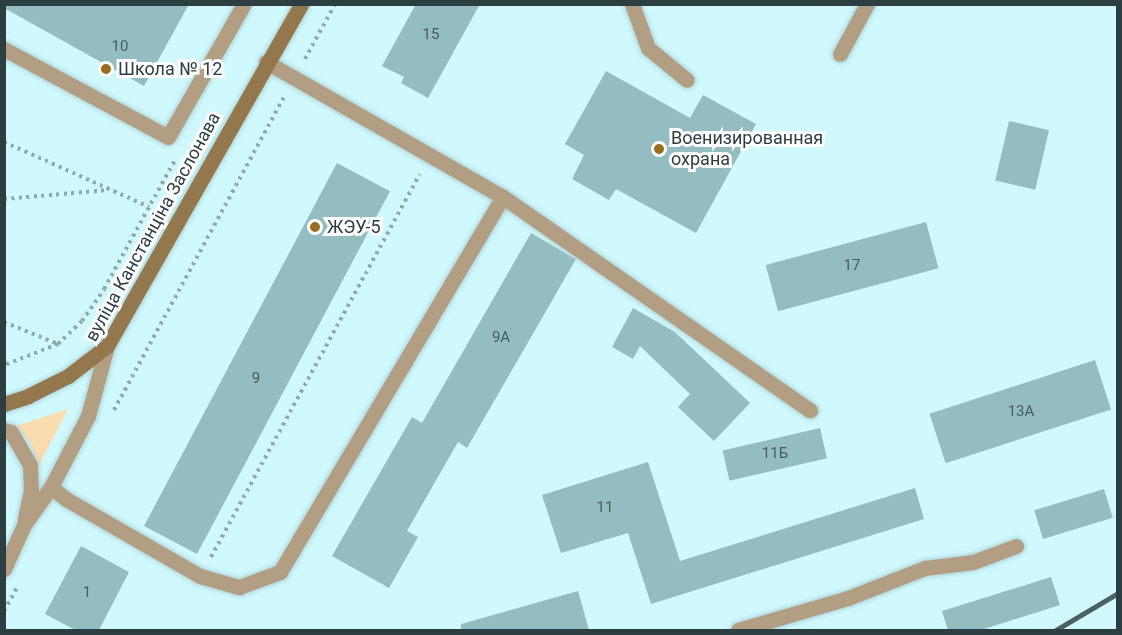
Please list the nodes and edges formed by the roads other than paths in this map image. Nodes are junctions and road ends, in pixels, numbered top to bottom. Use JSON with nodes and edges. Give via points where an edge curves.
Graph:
{"nodes":[{"id":1,"x":244,"y":4,"type":"edge"},
{"id":2,"x":301,"y":4,"type":"edge"},
{"id":3,"x":632,"y":4,"type":"edge"},
{"id":4,"x":867,"y":4,"type":"edge"},
{"id":5,"x":4,"y":48,"type":"edge"},
{"id":6,"x":840,"y":54,"type":"dead end"},
{"id":7,"x":266,"y":62,"type":"junction"},
{"id":8,"x":687,"y":80,"type":"dead end"},
{"id":9,"x":503,"y":197,"type":"junction"},
{"id":10,"x":107,"y":346,"type":"junction"},
{"id":11,"x":4,"y":404,"type":"edge"},
{"id":12,"x":810,"y":410,"type":"dead end"},
{"id":13,"x":4,"y":430,"type":"edge"},
{"id":14,"x":51,"y":486,"type":"junction"},
{"id":15,"x":24,"y":525,"type":"junction"},
{"id":16,"x":1016,"y":546,"type":"dead end"},
{"id":17,"x":4,"y":568,"type":"edge"},
{"id":18,"x":738,"y":630,"type":"edge"}],
"edges":[{"from":1,"to":5,"type":"street","via":[[168,137]]},
{"from":2,"to":7,"type":"street","name":"вуліца Канстанціна Заслонава"},
{"from":3,"to":8,"type":"street","via":[[648,48]]},
{"from":4,"to":6,"type":"street"},
{"from":7,"to":9,"type":"street"},
{"from":7,"to":10,"type":"street","name":"вуліца Канстанціна Заслонава"},
{"from":9,"to":12,"type":"street"},
{"from":9,"to":14,"type":"street","via":[[280,572],[239,587],[200,576],[66,499]]},
{"from":10,"to":11,"type":"street","via":[[68,376]]},
{"from":10,"to":14,"type":"street","name":"вуліца Канстанціна Заслонава","via":[[88,416]]},
{"from":13,"to":15,"type":"street","via":[[10,432],[30,465],[31,490]]},
{"from":14,"to":15,"type":"street","name":"вуліца Канстанціна Заслонава"},
{"from":15,"to":17,"type":"street","name":"вуліца Канстанціна Заслонава"},
{"from":16,"to":18,"type":"street","via":[[973,562],[925,568],[848,598]]}]}
